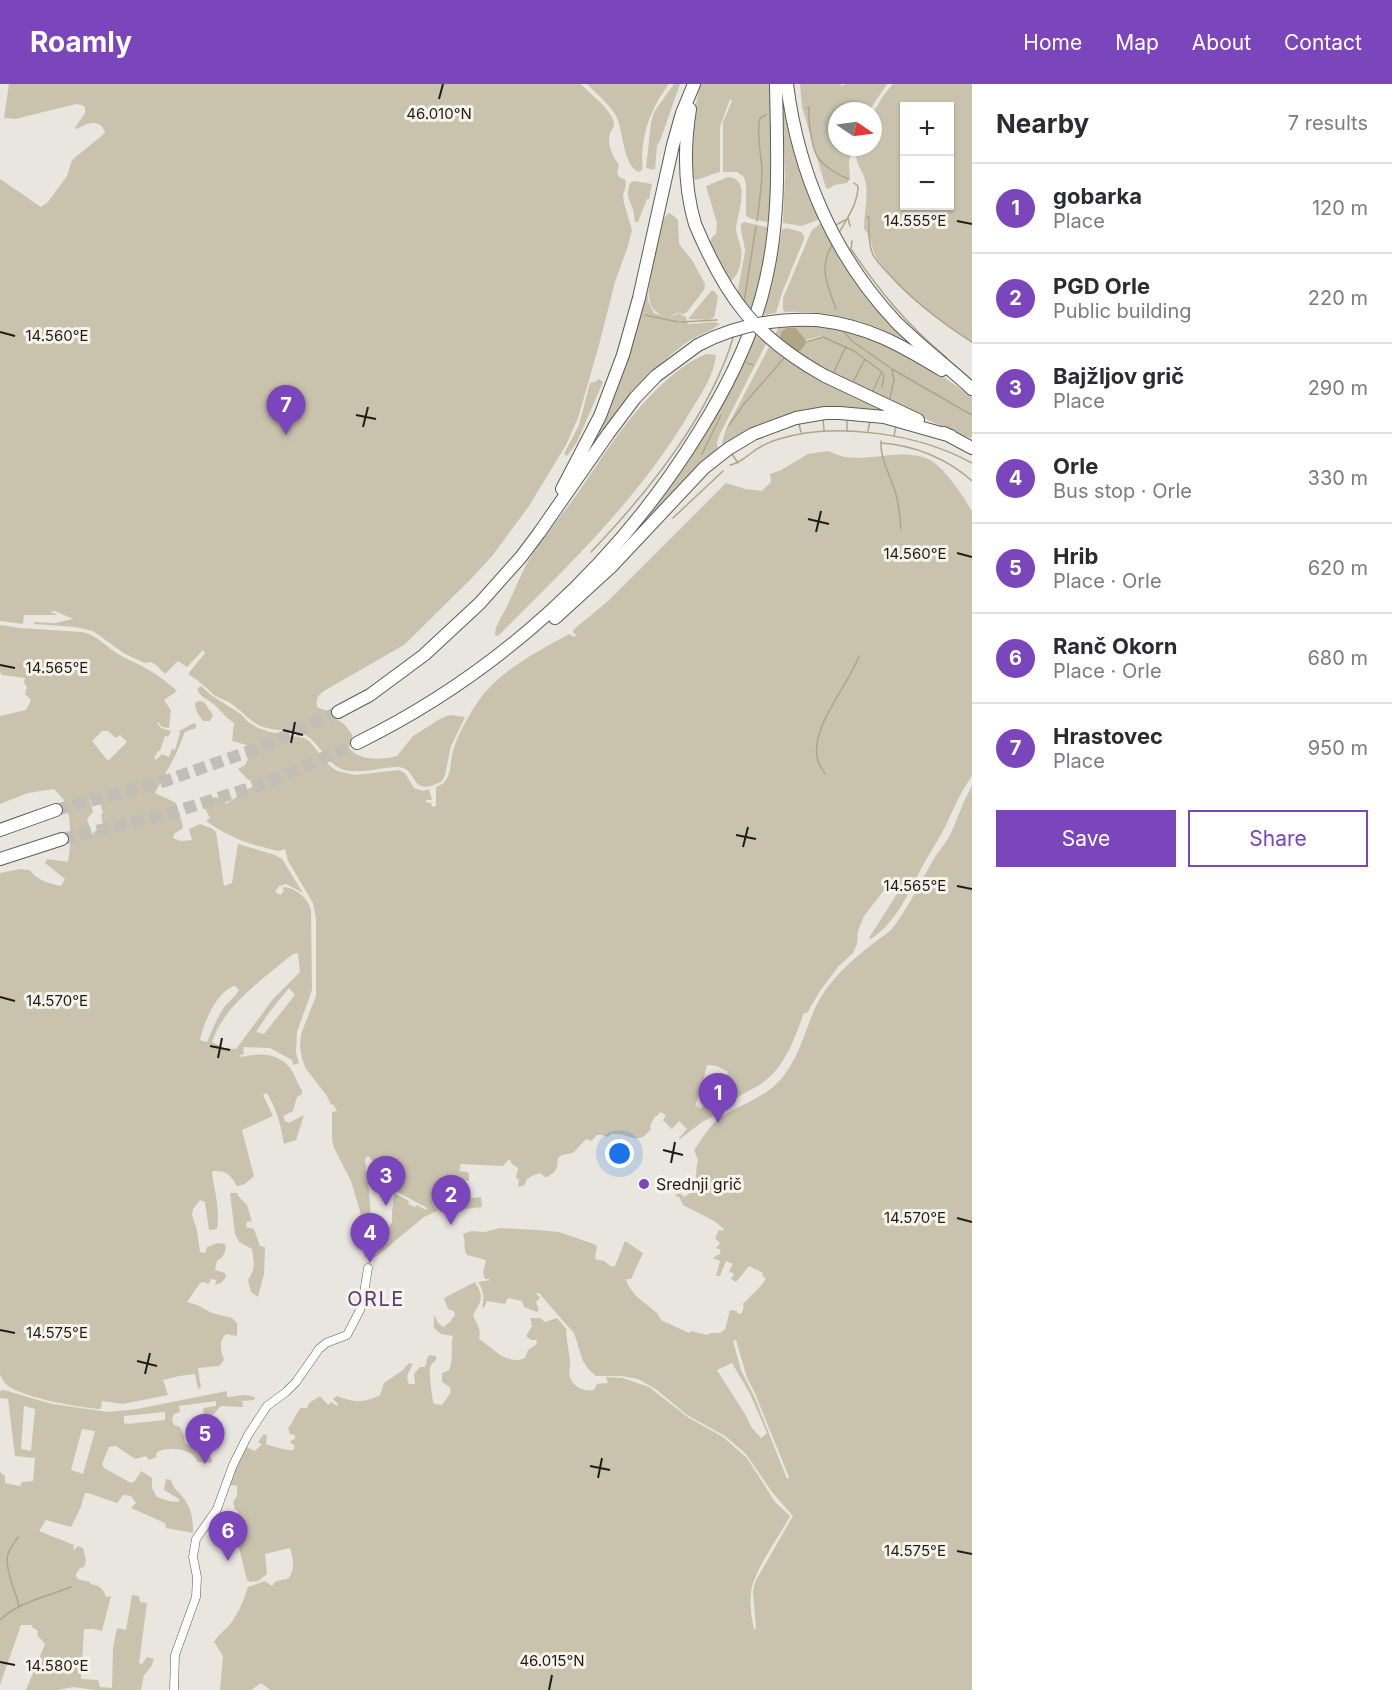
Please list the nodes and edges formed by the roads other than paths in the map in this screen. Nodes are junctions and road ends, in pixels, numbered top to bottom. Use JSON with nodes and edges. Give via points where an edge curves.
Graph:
{"nodes":[{"id":1,"x":694,"y":84,"type":"edge"},
{"id":2,"x":776,"y":84,"type":"edge"},
{"id":3,"x":787,"y":84,"type":"edge"},
{"id":4,"x":972,"y":389,"type":"edge"},
{"id":5,"x":951,"y":436,"type":"junction"},
{"id":6,"x":972,"y":448,"type":"edge"},
{"id":7,"x":521,"y":557,"type":"junction"},
{"id":8,"x":500,"y":655,"type":"junction"},
{"id":9,"x":338,"y":712,"type":"tunnel mouth"},
{"id":10,"x":357,"y":743,"type":"tunnel mouth"},
{"id":11,"x":56,"y":810,"type":"tunnel mouth"},
{"id":12,"x":0,"y":830,"type":"edge"},
{"id":13,"x":62,"y":839,"type":"tunnel mouth"},
{"id":14,"x":0,"y":859,"type":"edge"},
{"id":15,"x":368,"y":1268,"type":"dead end"},
{"id":16,"x":174,"y":1690,"type":"edge"}],
"edges":[{"from":1,"to":5,"type":"highway","bridge":true,"via":[[687,123],[689,196],[696,224],[732,297],[784,350],[825,376]]},
{"from":1,"to":7,"type":"highway","via":[[673,145],[639,298],[616,376],[581,455]]},
{"from":2,"to":8,"type":"highway","via":[[775,225],[769,267],[743,350],[721,395],[656,496],[599,565]]},
{"from":3,"to":4,"type":"highway","via":[[801,156],[825,218],[851,264],[908,333]]},
{"from":4,"to":7,"type":"highway","bridge":true,"via":[[890,340],[848,324],[783,320],[724,333],[698,345],[656,376],[635,398]]},
{"from":5,"to":6,"type":"highway"},
{"from":5,"to":8,"type":"highway","via":[[884,417],[840,413],[796,418],[753,434],[704,468],[576,601],[528,640]]},
{"from":7,"to":9,"type":"highway","via":[[480,603],[424,654],[370,695]]},
{"from":8,"to":10,"type":"highway","via":[[423,708]]},
{"from":11,"to":12,"type":"highway"},
{"from":13,"to":14,"type":"highway"},
{"from":15,"to":16,"type":"street","via":[[360,1310],[347,1335],[319,1348],[296,1382],[267,1406],[240,1449],[218,1509],[196,1539],[196,1597],[175,1655]]}]}
